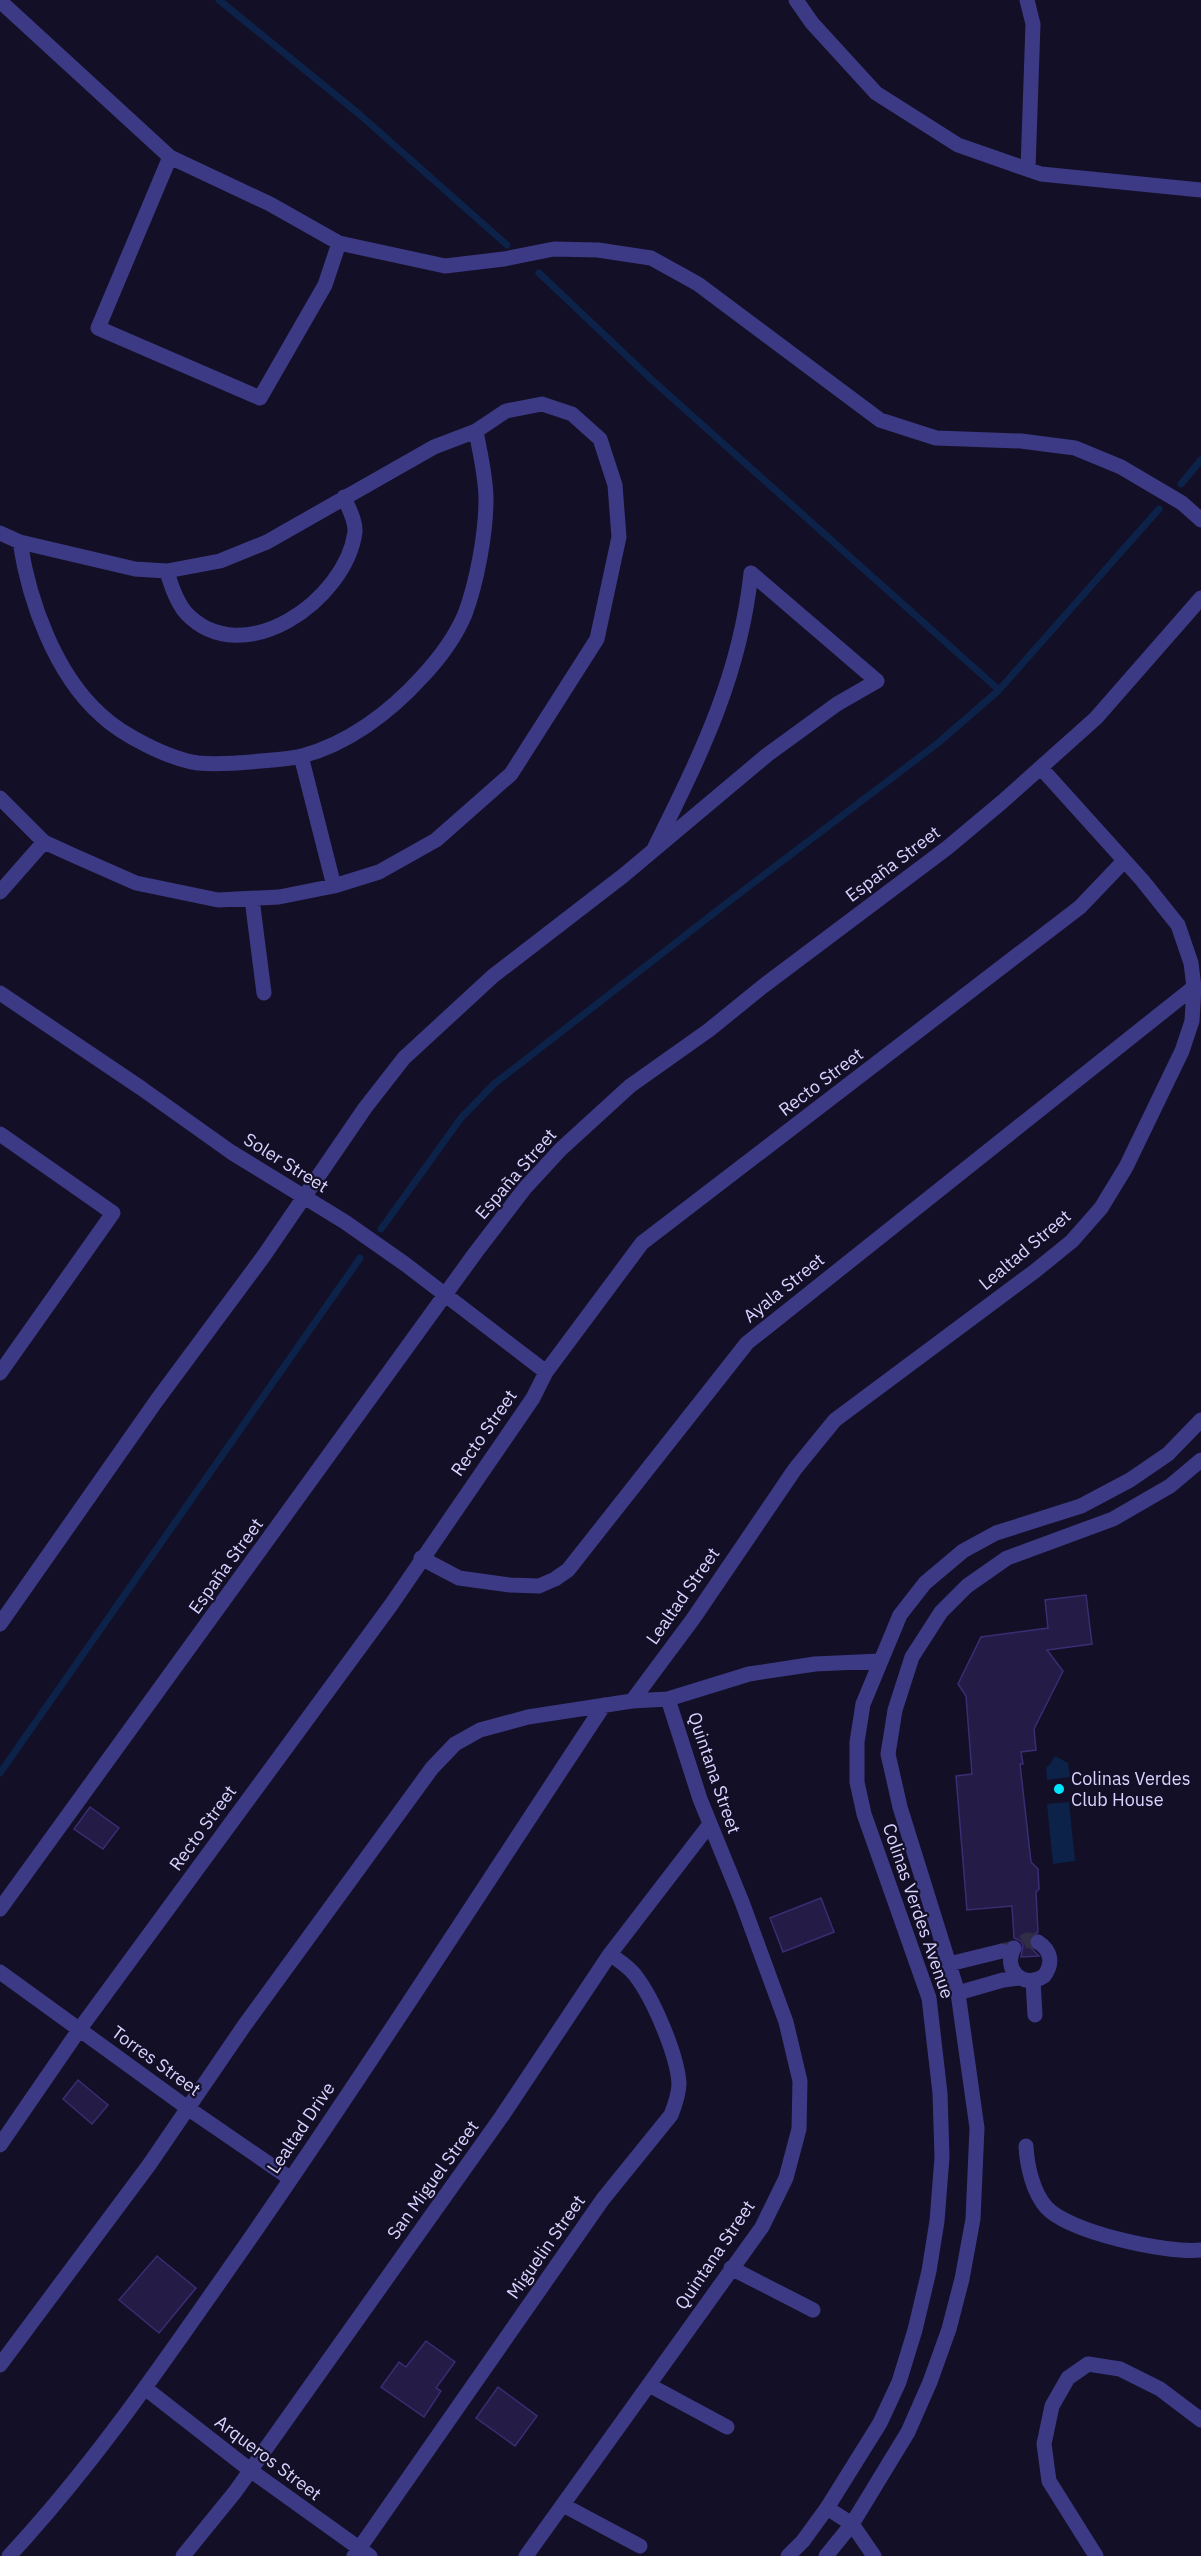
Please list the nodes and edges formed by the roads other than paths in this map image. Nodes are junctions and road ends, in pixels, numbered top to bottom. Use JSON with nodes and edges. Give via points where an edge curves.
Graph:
{"nodes":[{"id":1,"x":796,"y":0,"type":"edge"},
{"id":2,"x":1027,"y":0,"type":"edge"},
{"id":3,"x":0,"y":1,"type":"edge"},
{"id":4,"x":170,"y":157,"type":"junction"},
{"id":5,"x":1028,"y":169,"type":"junction"},
{"id":6,"x":1201,"y":190,"type":"edge"},
{"id":7,"x":339,"y":243,"type":"junction"},
{"id":8,"x":476,"y":431,"type":"junction"},
{"id":9,"x":344,"y":497,"type":"junction"},
{"id":10,"x":1201,"y":520,"type":"edge"},
{"id":11,"x":0,"y":533,"type":"edge"},
{"id":12,"x":20,"y":542,"type":"junction"},
{"id":13,"x":167,"y":571,"type":"junction"},
{"id":14,"x":1201,"y":598,"type":"edge"},
{"id":15,"x":301,"y":756,"type":"junction"},
{"id":16,"x":1041,"y":768,"type":"junction"},
{"id":17,"x":0,"y":798,"type":"edge"},
{"id":18,"x":44,"y":842,"type":"junction"},
{"id":19,"x":654,"y":849,"type":"junction"},
{"id":20,"x":1124,"y":861,"type":"junction"},
{"id":21,"x":334,"y":886,"type":"junction"},
{"id":22,"x":0,"y":892,"type":"edge"},
{"id":23,"x":252,"y":899,"type":"junction"},
{"id":24,"x":1194,"y":987,"type":"junction"},
{"id":25,"x":0,"y":993,"type":"edge"},
{"id":26,"x":264,"y":993,"type":"dead end"},
{"id":27,"x":0,"y":1134,"type":"edge"},
{"id":28,"x":303,"y":1197,"type":"junction"},
{"id":29,"x":446,"y":1297,"type":"junction"},
{"id":30,"x":546,"y":1372,"type":"junction"},
{"id":31,"x":0,"y":1373,"type":"edge"},
{"id":32,"x":1201,"y":1420,"type":"edge"},
{"id":33,"x":1201,"y":1460,"type":"edge"},
{"id":34,"x":421,"y":1558,"type":"junction"},
{"id":35,"x":0,"y":1624,"type":"edge"},
{"id":36,"x":880,"y":1661,"type":"junction"},
{"id":37,"x":668,"y":1699,"type":"junction"},
{"id":38,"x":632,"y":1701,"type":"junction"},
{"id":39,"x":604,"y":1706,"type":"junction"},
{"id":40,"x":710,"y":1824,"type":"junction"},
{"id":41,"x":0,"y":1909,"type":"edge"},
{"id":42,"x":1038,"y":1942,"type":"dead end"},
{"id":43,"x":610,"y":1954,"type":"junction"},
{"id":44,"x":949,"y":1964,"type":"junction"},
{"id":45,"x":0,"y":1972,"type":"edge"},
{"id":46,"x":1026,"y":1980,"type":"junction"},
{"id":47,"x":958,"y":1993,"type":"junction"},
{"id":48,"x":1035,"y":2015,"type":"dead end"},
{"id":49,"x":79,"y":2030,"type":"junction"},
{"id":50,"x":189,"y":2109,"type":"junction"},
{"id":51,"x":0,"y":2145,"type":"edge"},
{"id":52,"x":1026,"y":2146,"type":"dead end"},
{"id":53,"x":291,"y":2179,"type":"junction"},
{"id":54,"x":1201,"y":2250,"type":"edge"},
{"id":55,"x":731,"y":2268,"type":"junction"},
{"id":56,"x":813,"y":2310,"type":"dead end"},
{"id":57,"x":0,"y":2365,"type":"edge"},
{"id":58,"x":649,"y":2385,"type":"junction"},
{"id":59,"x":145,"y":2388,"type":"junction"},
{"id":60,"x":1201,"y":2420,"type":"edge"},
{"id":61,"x":727,"y":2427,"type":"dead end"},
{"id":62,"x":250,"y":2470,"type":"junction"},
{"id":63,"x":563,"y":2505,"type":"junction"},
{"id":64,"x":827,"y":2508,"type":"junction"},
{"id":65,"x":852,"y":2524,"type":"junction"},
{"id":66,"x":640,"y":2546,"type":"dead end"},
{"id":67,"x":361,"y":2554,"type":"edge"},
{"id":68,"x":9,"y":2556,"type":"edge"},
{"id":69,"x":183,"y":2556,"type":"edge"},
{"id":70,"x":526,"y":2556,"type":"edge"},
{"id":71,"x":788,"y":2556,"type":"edge"},
{"id":72,"x":826,"y":2556,"type":"edge"},
{"id":73,"x":874,"y":2556,"type":"edge"},
{"id":74,"x":1096,"y":2556,"type":"edge"}],
"edges":[{"from":1,"to":5,"type":"street","via":[[876,93],[958,145]]},
{"from":2,"to":5,"type":"street","via":[[1034,24]]},
{"from":3,"to":4,"type":"street"},
{"from":4,"to":7,"type":"street","via":[[270,204]]},
{"from":4,"to":7,"type":"street","via":[[98,328],[260,398],[325,285]]},
{"from":5,"to":6,"type":"street","via":[[1041,174]]},
{"from":7,"to":10,"type":"street","via":[[445,266],[554,249],[598,250],[651,258],[698,284],[880,420],[936,438],[1075,447],[1121,467],[1182,503]]},
{"from":8,"to":9,"type":"street","via":[[434,447]]},
{"from":8,"to":15,"type":"street","via":[[486,498],[477,568],[465,614],[448,645],[402,699],[338,742]]},
{"from":8,"to":21,"type":"street","via":[[506,411],[542,404],[572,414],[600,439],[615,486],[619,537],[597,639],[511,774],[436,840],[379,872]]},
{"from":9,"to":13,"type":"street","via":[[267,542],[220,561]]},
{"from":9,"to":13,"type":"street","via":[[355,530],[337,578],[302,614],[273,627],[231,635],[213,632],[185,611]]},
{"from":11,"to":12,"type":"street"},
{"from":12,"to":13,"type":"street","via":[[135,569]]},
{"from":12,"to":15,"type":"street","via":[[25,576],[39,618],[75,688],[101,716],[162,752],[196,763],[232,764]]},
{"from":14,"to":16,"type":"street","name":"España Street","via":[[1096,718]]},
{"from":15,"to":21,"type":"street"},
{"from":16,"to":20,"type":"street","name":"Lealtad Street"},
{"from":16,"to":29,"type":"street","name":"España Street","via":[[947,848],[710,1030],[630,1086],[525,1188]]},
{"from":17,"to":18,"type":"street"},
{"from":18,"to":22,"type":"street"},
{"from":18,"to":23,"type":"street","via":[[136,883],[218,900]]},
{"from":19,"to":19,"type":"street","via":[[705,745],[720,705],[744,621],[751,573],[878,681],[837,704],[767,755]]},
{"from":19,"to":28,"type":"street","via":[[493,975],[404,1058]]},
{"from":20,"to":24,"type":"street","name":"Lealtad Street","via":[[1178,925],[1191,963]]},
{"from":20,"to":30,"type":"street","name":"Recto Street","via":[[1080,907],[642,1243]]},
{"from":21,"to":23,"type":"street"},
{"from":23,"to":26,"type":"street"},
{"from":24,"to":34,"type":"street","name":"Ayala Street","via":[[747,1343],[562,1574],[539,1586],[510,1586],[459,1578]]},
{"from":24,"to":38,"type":"street","name":"Lealtad Street","via":[[1192,1021],[1182,1051],[1126,1167],[1101,1208],[1072,1241],[1035,1271],[836,1420],[795,1469]]},
{"from":25,"to":28,"type":"street","name":"Soler Street"},
{"from":27,"to":31,"type":"street","via":[[113,1213]]},
{"from":28,"to":29,"type":"street","name":"Soler Street","via":[[405,1264]]},
{"from":28,"to":35,"type":"street"},
{"from":29,"to":30,"type":"street","name":"Soler Street"},
{"from":29,"to":41,"type":"street","name":"España Street"},
{"from":30,"to":34,"type":"street","name":"Recto Street","via":[[533,1398]]},
{"from":32,"to":36,"type":"street","name":"Colinas Verdes Avenue","via":[[1168,1454],[1130,1480],[1082,1506],[996,1533],[963,1551],[925,1583],[900,1615]]},
{"from":33,"to":44,"type":"street","name":"Colinas Verdes Avenue","via":[[1170,1486],[1113,1519],[1007,1558],[975,1580],[941,1612],[912,1656],[895,1710],[888,1754],[900,1807]]},
{"from":34,"to":49,"type":"street","name":"Recto Street","via":[[391,1605]]},
{"from":36,"to":37,"type":"street","via":[[815,1664],[749,1674]]},
{"from":36,"to":64,"type":"street","name":"Colinas Verdes Avenue","via":[[863,1704],[856,1782],[929,1998],[940,2093],[942,2157],[929,2271],[899,2382],[880,2423]]},
{"from":37,"to":38,"type":"street"},
{"from":37,"to":40,"type":"street","name":"Quintana Street"},
{"from":38,"to":39,"type":"street"},
{"from":39,"to":50,"type":"street","via":[[528,1717],[480,1730],[455,1744],[432,1768],[244,2026]]},
{"from":39,"to":53,"type":"street","name":"Lealtad Drive"},
{"from":40,"to":43,"type":"street","name":"San Miguel Street"},
{"from":40,"to":55,"type":"street","name":"Quintana Street","via":[[786,2022],[800,2081],[799,2129],[786,2178],[762,2228]]},
{"from":42,"to":46,"type":"street","via":[[1050,1955],[1050,1966],[1044,1976]]},
{"from":43,"to":62,"type":"street","name":"San Miguel Street","via":[[502,2116]]},
{"from":43,"to":67,"type":"street","name":"Miguelin Street","via":[[634,1973],[653,2003],[679,2083],[671,2115],[603,2199]]},
{"from":44,"to":46,"type":"street","via":[[1008,1950],[1010,1964]]},
{"from":44,"to":47,"type":"street","name":"Colinas Verdes Avenue"},
{"from":45,"to":49,"type":"street","name":"Torres Street"},
{"from":46,"to":47,"type":"street","via":[[1004,1980]]},
{"from":46,"to":48,"type":"street"},
{"from":47,"to":65,"type":"street","name":"Colinas Verdes Avenue","via":[[977,2128],[972,2219],[962,2279],[945,2339],[917,2412]]},
{"from":49,"to":50,"type":"street","name":"Torres Street"},
{"from":49,"to":51,"type":"street","name":"Recto Street"},
{"from":50,"to":53,"type":"street","name":"Torres Street"},
{"from":50,"to":57,"type":"street"},
{"from":52,"to":54,"type":"street","via":[[1030,2173],[1039,2195],[1045,2206],[1062,2220],[1135,2243]]},
{"from":53,"to":59,"type":"street","name":"Lealtad Drive"},
{"from":55,"to":56,"type":"street"},
{"from":55,"to":58,"type":"street","name":"Quintana Street"},
{"from":58,"to":61,"type":"street"},
{"from":58,"to":63,"type":"street","name":"Quintana Street"},
{"from":59,"to":62,"type":"street","name":"Arqueros Street"},
{"from":59,"to":68,"type":"street","name":"Lealtad Drive","via":[[45,2518]]},
{"from":60,"to":74,"type":"street","via":[[1160,2389],[1119,2369],[1088,2364],[1068,2379],[1052,2406],[1044,2444],[1049,2481]]},
{"from":62,"to":67,"type":"street","name":"Arqueros Street"},
{"from":62,"to":69,"type":"street","name":"San Miguel Street"},
{"from":63,"to":66,"type":"street"},
{"from":63,"to":70,"type":"street","name":"Quintana Street"},
{"from":64,"to":65,"type":"street"},
{"from":64,"to":71,"type":"street","name":"Colinas Verdes Avenue"},
{"from":65,"to":72,"type":"street","name":"Colinas Verdes Avenue"},
{"from":65,"to":73,"type":"street"}]}
